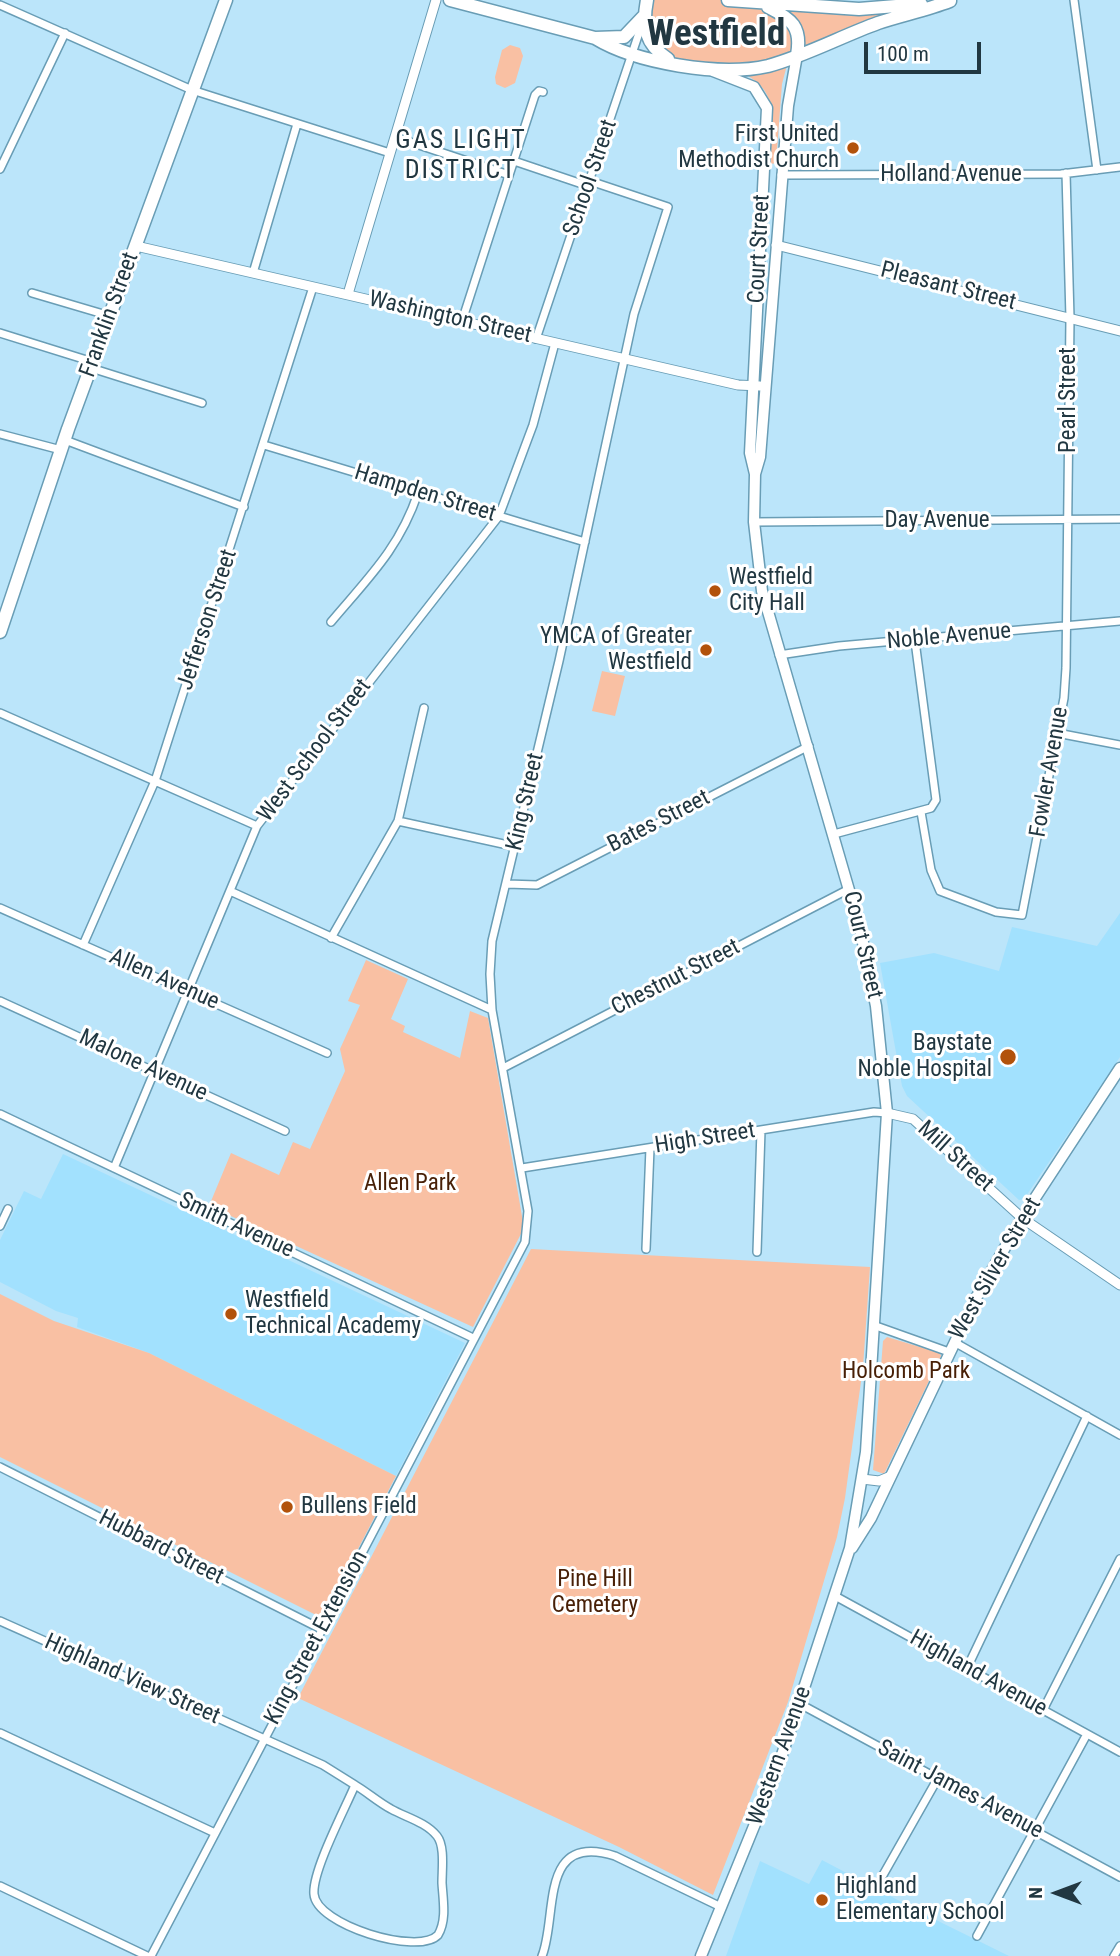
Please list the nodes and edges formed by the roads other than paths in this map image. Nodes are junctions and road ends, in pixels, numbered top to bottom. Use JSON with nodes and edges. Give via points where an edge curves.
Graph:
{"nodes":[{"id":1,"x":226,"y":0,"type":"edge"},
{"id":2,"x":436,"y":0,"type":"edge"},
{"id":3,"x":647,"y":0,"type":"edge"},
{"id":4,"x":727,"y":0,"type":"edge"},
{"id":5,"x":1074,"y":0,"type":"edge"},
{"id":6,"x":459,"y":1,"type":"edge"},
{"id":7,"x":953,"y":1,"type":"edge"},
{"id":8,"x":762,"y":4,"type":"junction"},
{"id":9,"x":0,"y":5,"type":"edge"},
{"id":10,"x":644,"y":16,"type":"junction"},
{"id":11,"x":65,"y":33,"type":"junction"},
{"id":12,"x":595,"y":38,"type":"junction"},
{"id":13,"x":634,"y":54,"type":"junction"},
{"id":14,"x":797,"y":55,"type":"junction"},
{"id":15,"x":674,"y":63,"type":"junction"},
{"id":16,"x":698,"y":67,"type":"junction"},
{"id":17,"x":192,"y":90,"type":"junction"},
{"id":18,"x":543,"y":92,"type":"dead end"},
{"id":19,"x":297,"y":124,"type":"junction"},
{"id":20,"x":395,"y":137,"type":"junction"},
{"id":21,"x":390,"y":153,"type":"junction"},
{"id":22,"x":514,"y":161,"type":"junction"},
{"id":23,"x":1120,"y":166,"type":"edge"},
{"id":24,"x":0,"y":169,"type":"edge"},
{"id":25,"x":1097,"y":170,"type":"junction"},
{"id":26,"x":765,"y":173,"type":"junction"},
{"id":27,"x":1066,"y":173,"type":"junction"},
{"id":28,"x":509,"y":175,"type":"junction"},
{"id":29,"x":781,"y":175,"type":"junction"},
{"id":30,"x":589,"y":183,"type":"junction"},
{"id":31,"x":761,"y":243,"type":"junction"},
{"id":32,"x":776,"y":245,"type":"junction"},
{"id":33,"x":136,"y":246,"type":"junction"},
{"id":34,"x":253,"y":273,"type":"junction"},
{"id":35,"x":313,"y":287,"type":"junction"},
{"id":36,"x":32,"y":293,"type":"dead end"},
{"id":37,"x":348,"y":294,"type":"junction"},
{"id":38,"x":756,"y":314,"type":"junction"},
{"id":39,"x":771,"y":314,"type":"junction"},
{"id":40,"x":110,"y":316,"type":"junction"},
{"id":41,"x":1070,"y":318,"type":"junction"},
{"id":42,"x":462,"y":321,"type":"junction"},
{"id":43,"x":1120,"y":331,"type":"edge"},
{"id":44,"x":0,"y":333,"type":"edge"},
{"id":45,"x":536,"y":339,"type":"junction"},
{"id":46,"x":555,"y":343,"type":"junction"},
{"id":47,"x":625,"y":359,"type":"junction"},
{"id":48,"x":92,"y":365,"type":"junction"},
{"id":49,"x":765,"y":385,"type":"junction"},
{"id":50,"x":752,"y":387,"type":"junction"},
{"id":51,"x":202,"y":403,"type":"dead end"},
{"id":52,"x":0,"y":434,"type":"edge"},
{"id":53,"x":63,"y":445,"type":"junction"},
{"id":54,"x":264,"y":445,"type":"junction"},
{"id":55,"x":755,"y":474,"type":"junction"},
{"id":56,"x":418,"y":493,"type":"junction"},
{"id":57,"x":244,"y":507,"type":"junction"},
{"id":58,"x":499,"y":516,"type":"junction"},
{"id":59,"x":1120,"y":519,"type":"edge"},
{"id":60,"x":1068,"y":520,"type":"junction"},
{"id":61,"x":754,"y":522,"type":"junction"},
{"id":62,"x":586,"y":542,"type":"junction"},
{"id":63,"x":1120,"y":621,"type":"edge"},
{"id":64,"x":331,"y":622,"type":"dead end"},
{"id":65,"x":1066,"y":626,"type":"junction"},
{"id":66,"x":0,"y":632,"type":"edge"},
{"id":67,"x":915,"y":641,"type":"junction"},
{"id":68,"x":779,"y":654,"type":"junction"},
{"id":69,"x":424,"y":708,"type":"dead end"},
{"id":70,"x":0,"y":713,"type":"edge"},
{"id":71,"x":1057,"y":733,"type":"junction"},
{"id":72,"x":1120,"y":745,"type":"edge"},
{"id":73,"x":809,"y":746,"type":"junction"},
{"id":74,"x":155,"y":781,"type":"junction"},
{"id":75,"x":920,"y":812,"type":"junction"},
{"id":76,"x":398,"y":821,"type":"junction"},
{"id":77,"x":257,"y":825,"type":"junction"},
{"id":78,"x":834,"y":834,"type":"junction"},
{"id":79,"x":517,"y":847,"type":"junction"},
{"id":80,"x":507,"y":884,"type":"junction"},
{"id":81,"x":849,"y":889,"type":"junction"},
{"id":82,"x":230,"y":891,"type":"junction"},
{"id":83,"x":0,"y":908,"type":"edge"},
{"id":84,"x":331,"y":938,"type":"junction"},
{"id":85,"x":83,"y":945,"type":"junction"},
{"id":86,"x":188,"y":991,"type":"junction"},
{"id":87,"x":0,"y":1001,"type":"edge"},
{"id":88,"x":492,"y":1010,"type":"junction"},
{"id":89,"x":327,"y":1053,"type":"dead end"},
{"id":90,"x":503,"y":1068,"type":"junction"},
{"id":91,"x":154,"y":1071,"type":"junction"},
{"id":92,"x":1119,"y":1071,"type":"edge"},
{"id":93,"x":887,"y":1113,"type":"junction"},
{"id":94,"x":0,"y":1114,"type":"edge"},
{"id":95,"x":761,"y":1130,"type":"junction"},
{"id":96,"x":285,"y":1131,"type":"dead end"},
{"id":97,"x":650,"y":1148,"type":"junction"},
{"id":98,"x":114,"y":1168,"type":"junction"},
{"id":99,"x":522,"y":1168,"type":"junction"},
{"id":100,"x":8,"y":1209,"type":"dead end"},
{"id":101,"x":1022,"y":1218,"type":"junction"},
{"id":102,"x":0,"y":1226,"type":"edge"},
{"id":103,"x":523,"y":1246,"type":"joint"},
{"id":104,"x":646,"y":1249,"type":"dead end"},
{"id":105,"x":757,"y":1252,"type":"dead end"},
{"id":106,"x":1120,"y":1285,"type":"edge"},
{"id":107,"x":876,"y":1326,"type":"junction"},
{"id":108,"x":473,"y":1338,"type":"junction"},
{"id":109,"x":951,"y":1347,"type":"junction"},
{"id":110,"x":1087,"y":1416,"type":"junction"},
{"id":111,"x":1120,"y":1435,"type":"edge"},
{"id":112,"x":0,"y":1467,"type":"edge"},
{"id":113,"x":893,"y":1475,"type":"junction"},
{"id":114,"x":862,"y":1479,"type":"junction"},
{"id":115,"x":849,"y":1553,"type":"junction"},
{"id":116,"x":1120,"y":1559,"type":"edge"},
{"id":117,"x":835,"y":1596,"type":"junction"},
{"id":118,"x":0,"y":1621,"type":"edge"},
{"id":119,"x":321,"y":1629,"type":"junction"},
{"id":120,"x":967,"y":1668,"type":"junction"},
{"id":121,"x":800,"y":1704,"type":"junction"},
{"id":122,"x":1044,"y":1710,"type":"junction"},
{"id":123,"x":0,"y":1733,"type":"edge"},
{"id":124,"x":1087,"y":1734,"type":"junction"},
{"id":125,"x":264,"y":1740,"type":"junction"},
{"id":126,"x":1120,"y":1752,"type":"edge"},
{"id":127,"x":938,"y":1779,"type":"junction"},
{"id":128,"x":355,"y":1785,"type":"junction"},
{"id":129,"x":1034,"y":1831,"type":"junction"},
{"id":130,"x":215,"y":1833,"type":"junction"},
{"id":131,"x":883,"y":1875,"type":"dead end"},
{"id":132,"x":1120,"y":1877,"type":"edge"},
{"id":133,"x":0,"y":1886,"type":"edge"},
{"id":134,"x":721,"y":1907,"type":"junction"},
{"id":135,"x":976,"y":1936,"type":"dead end"},
{"id":136,"x":1120,"y":1946,"type":"edge"},
{"id":137,"x":149,"y":1956,"type":"edge"},
{"id":138,"x":542,"y":1956,"type":"edge"},
{"id":139,"x":701,"y":1956,"type":"edge"},
{"id":140,"x":1114,"y":1956,"type":"edge"}],
"edges":[{"from":1,"to":17,"type":"main road","name":"Franklin Street"},
{"from":2,"to":20,"type":"street"},
{"from":3,"to":10,"type":"main road"},
{"from":4,"to":8,"type":"main road"},
{"from":5,"to":25,"type":"street"},
{"from":6,"to":12,"type":"main road"},
{"from":7,"to":8,"type":"main road","via":[[859,9]]},
{"from":7,"to":14,"type":"main road"},
{"from":8,"to":14,"type":"main road","via":[[795,23]]},
{"from":9,"to":11,"type":"street"},
{"from":10,"to":12,"type":"main road","via":[[624,37]]},
{"from":10,"to":13,"type":"street","name":"School Street"},
{"from":10,"to":15,"type":"main road","via":[[649,42]]},
{"from":11,"to":17,"type":"street"},
{"from":11,"to":24,"type":"street"},
{"from":12,"to":13,"type":"main road"},
{"from":13,"to":15,"type":"main road"},
{"from":13,"to":30,"type":"street","name":"School Street"},
{"from":14,"to":16,"type":"main road","via":[[748,69]]},
{"from":14,"to":29,"type":"main road","name":"Court Street"},
{"from":15,"to":16,"type":"main road"},
{"from":16,"to":26,"type":"main road","name":"Court Street","via":[[748,83],[762,97],[767,113]]},
{"from":17,"to":19,"type":"street"},
{"from":17,"to":33,"type":"main road","name":"Franklin Street"},
{"from":18,"to":22,"type":"street","via":[[536,93]]},
{"from":19,"to":21,"type":"street"},
{"from":19,"to":34,"type":"street"},
{"from":20,"to":21,"type":"street"},
{"from":20,"to":28,"type":"street"},
{"from":21,"to":37,"type":"street"},
{"from":22,"to":28,"type":"street"},
{"from":22,"to":30,"type":"street"},
{"from":23,"to":25,"type":"street","name":"Holland Avenue"},
{"from":25,"to":27,"type":"street","name":"Holland Avenue"},
{"from":26,"to":29,"type":"main road"},
{"from":26,"to":31,"type":"main road","name":"Court Street"},
{"from":27,"to":29,"type":"street","name":"Holland Avenue"},
{"from":27,"to":41,"type":"street","name":"Pearl Street"},
{"from":28,"to":42,"type":"street"},
{"from":29,"to":32,"type":"main road","name":"Court Street"},
{"from":30,"to":45,"type":"street","name":"School Street"},
{"from":30,"to":47,"type":"street","name":"King Street","via":[[668,207]]},
{"from":31,"to":32,"type":"main road"},
{"from":31,"to":38,"type":"main road","name":"Court Street"},
{"from":32,"to":39,"type":"main road","name":"Court Street"},
{"from":32,"to":41,"type":"street","name":"Pleasant Street"},
{"from":33,"to":34,"type":"street","name":"Washington Street"},
{"from":33,"to":40,"type":"main road","name":"Franklin Street"},
{"from":34,"to":35,"type":"street","name":"Washington Street"},
{"from":35,"to":37,"type":"street","name":"Washington Street"},
{"from":35,"to":54,"type":"street","name":"Jefferson Street"},
{"from":36,"to":40,"type":"street"},
{"from":37,"to":42,"type":"street","name":"Washington Street"},
{"from":38,"to":39,"type":"main road"},
{"from":38,"to":50,"type":"main road","name":"Court Street"},
{"from":39,"to":49,"type":"main road","name":"Court Street"},
{"from":40,"to":48,"type":"main road","name":"Franklin Street"},
{"from":41,"to":43,"type":"street","name":"Pleasant Street"},
{"from":41,"to":60,"type":"street","name":"Pearl Street"},
{"from":42,"to":45,"type":"street","name":"Washington Street"},
{"from":44,"to":48,"type":"street"},
{"from":45,"to":46,"type":"street","name":"Washington Street"},
{"from":46,"to":47,"type":"street","name":"Washington Street"},
{"from":46,"to":58,"type":"street","name":"West School Street","via":[[528,440]]},
{"from":47,"to":50,"type":"street","name":"Washington Street"},
{"from":47,"to":62,"type":"street","name":"King Street"},
{"from":48,"to":51,"type":"street"},
{"from":48,"to":53,"type":"main road","name":"Franklin Street"},
{"from":49,"to":50,"type":"street","name":"Washington Street"},
{"from":49,"to":55,"type":"main road","name":"Court Street"},
{"from":50,"to":55,"type":"main road","name":"Court Street","via":[[750,453]]},
{"from":52,"to":53,"type":"street"},
{"from":53,"to":57,"type":"street"},
{"from":53,"to":66,"type":"main road","name":"Franklin Street"},
{"from":54,"to":56,"type":"street","name":"Hampden Street"},
{"from":54,"to":57,"type":"street","name":"Jefferson Street"},
{"from":55,"to":61,"type":"main road","name":"Court Street"},
{"from":56,"to":58,"type":"street","name":"Hampden Street"},
{"from":56,"to":64,"type":"street","via":[[391,553]]},
{"from":57,"to":74,"type":"street","name":"Jefferson Street"},
{"from":58,"to":62,"type":"street","name":"Hampden Street"},
{"from":58,"to":77,"type":"street","name":"West School Street"},
{"from":59,"to":60,"type":"street","name":"Day Avenue"},
{"from":60,"to":61,"type":"street","name":"Day Avenue"},
{"from":60,"to":65,"type":"street","name":"Pearl Street"},
{"from":61,"to":68,"type":"main road","name":"Court Street","via":[[762,591]]},
{"from":62,"to":79,"type":"street","name":"King Street"},
{"from":63,"to":65,"type":"street","name":"Noble Avenue"},
{"from":65,"to":67,"type":"street","name":"Noble Avenue"},
{"from":65,"to":71,"type":"street","name":"Fowler Avenue","via":[[1064,698]]},
{"from":67,"to":68,"type":"street","name":"Noble Avenue"},
{"from":67,"to":75,"type":"street","via":[[936,800]]},
{"from":68,"to":73,"type":"main road","name":"Court Street"},
{"from":69,"to":76,"type":"street"},
{"from":70,"to":74,"type":"street"},
{"from":71,"to":72,"type":"street"},
{"from":71,"to":75,"type":"street","name":"Fowler Avenue","via":[[1022,915],[971,904],[936,886]]},
{"from":73,"to":78,"type":"main road","name":"Court Street"},
{"from":73,"to":80,"type":"street","name":"Bates Street","via":[[537,885]]},
{"from":74,"to":77,"type":"street"},
{"from":74,"to":85,"type":"street","name":"Jefferson Street"},
{"from":75,"to":78,"type":"street"},
{"from":76,"to":79,"type":"street"},
{"from":76,"to":84,"type":"street"},
{"from":77,"to":82,"type":"street","name":"West School Street"},
{"from":78,"to":81,"type":"main road","name":"Court Street"},
{"from":79,"to":80,"type":"street","name":"King Street"},
{"from":80,"to":88,"type":"street","name":"King Street","via":[[492,941]]},
{"from":81,"to":90,"type":"street","name":"Chestnut Street"},
{"from":81,"to":93,"type":"main road","name":"Court Street","via":[[875,1000]]},
{"from":82,"to":84,"type":"street"},
{"from":82,"to":86,"type":"street","name":"West School Street"},
{"from":83,"to":85,"type":"street","name":"Allen Avenue"},
{"from":84,"to":88,"type":"street"},
{"from":85,"to":86,"type":"street","name":"Allen Avenue"},
{"from":86,"to":89,"type":"street","name":"Allen Avenue"},
{"from":86,"to":91,"type":"street","name":"West School Street"},
{"from":87,"to":91,"type":"street","name":"Malone Avenue"},
{"from":88,"to":90,"type":"street","name":"King Street"},
{"from":90,"to":99,"type":"street","name":"King Street"},
{"from":91,"to":96,"type":"street","name":"Malone Avenue"},
{"from":91,"to":98,"type":"street","name":"West School Street"},
{"from":92,"to":101,"type":"main road","name":"West Silver Street"},
{"from":93,"to":95,"type":"street","name":"High Street"},
{"from":93,"to":101,"type":"street","name":"Mill Street","via":[[913,1119]]},
{"from":93,"to":107,"type":"main road","name":"Court Street"},
{"from":94,"to":98,"type":"street","name":"Smith Avenue"},
{"from":95,"to":97,"type":"street","name":"High Street"},
{"from":95,"to":105,"type":"street"},
{"from":97,"to":99,"type":"street","name":"High Street"},
{"from":97,"to":104,"type":"street"},
{"from":98,"to":108,"type":"street","name":"Smith Avenue"},
{"from":99,"to":103,"type":"street","name":"King Street","via":[[529,1222]]},
{"from":100,"to":102,"type":"street"},
{"from":101,"to":106,"type":"street","name":"Mill Street"},
{"from":101,"to":109,"type":"main road","name":"West Silver Street"},
{"from":103,"to":108,"type":"street","name":"King Street Extension"},
{"from":107,"to":109,"type":"street"},
{"from":107,"to":114,"type":"main road","name":"Court Street"},
{"from":108,"to":119,"type":"street","name":"King Street Extension"},
{"from":109,"to":110,"type":"street"},
{"from":109,"to":113,"type":"main road","name":"West Silver Street"},
{"from":110,"to":111,"type":"street"},
{"from":110,"to":120,"type":"street"},
{"from":112,"to":119,"type":"street","name":"Hubbard Street"},
{"from":113,"to":114,"type":"street","via":[[879,1481]]},
{"from":113,"to":115,"type":"main road","name":"West Silver Street"},
{"from":114,"to":115,"type":"main road","name":"Court Street"},
{"from":115,"to":117,"type":"main road","name":"Western Avenue"},
{"from":116,"to":122,"type":"street"},
{"from":117,"to":120,"type":"street","name":"Highland Avenue"},
{"from":117,"to":121,"type":"main road","name":"Western Avenue"},
{"from":118,"to":125,"type":"street","name":"Highland View Street"},
{"from":119,"to":125,"type":"street","name":"King Street Extension"},
{"from":120,"to":122,"type":"street","name":"Highland Avenue"},
{"from":121,"to":127,"type":"street","name":"Saint James Avenue"},
{"from":121,"to":134,"type":"main road","name":"Western Avenue"},
{"from":122,"to":124,"type":"street","name":"Highland Avenue"},
{"from":123,"to":130,"type":"street"},
{"from":124,"to":126,"type":"street","name":"Highland Avenue"},
{"from":124,"to":129,"type":"street"},
{"from":125,"to":128,"type":"street","name":"Highland View Street","via":[[323,1765]]},
{"from":125,"to":130,"type":"street","name":"King Street Extension"},
{"from":127,"to":129,"type":"street","name":"Saint James Avenue"},
{"from":127,"to":131,"type":"street"},
{"from":128,"to":128,"type":"street","name":"Highland View Street","via":[[317,1873],[315,1904],[326,1917],[395,1948],[426,1946],[434,1941],[442,1924],[440,1842],[429,1829]]},
{"from":129,"to":132,"type":"street","name":"Saint James Avenue"},
{"from":129,"to":135,"type":"street"},
{"from":130,"to":137,"type":"street","name":"King Street Extension"},
{"from":133,"to":137,"type":"street"},
{"from":134,"to":138,"type":"street","via":[[615,1856],[583,1854],[569,1861],[554,1881]]},
{"from":134,"to":139,"type":"main road","name":"Western Avenue"},
{"from":136,"to":140,"type":"street"}]}
